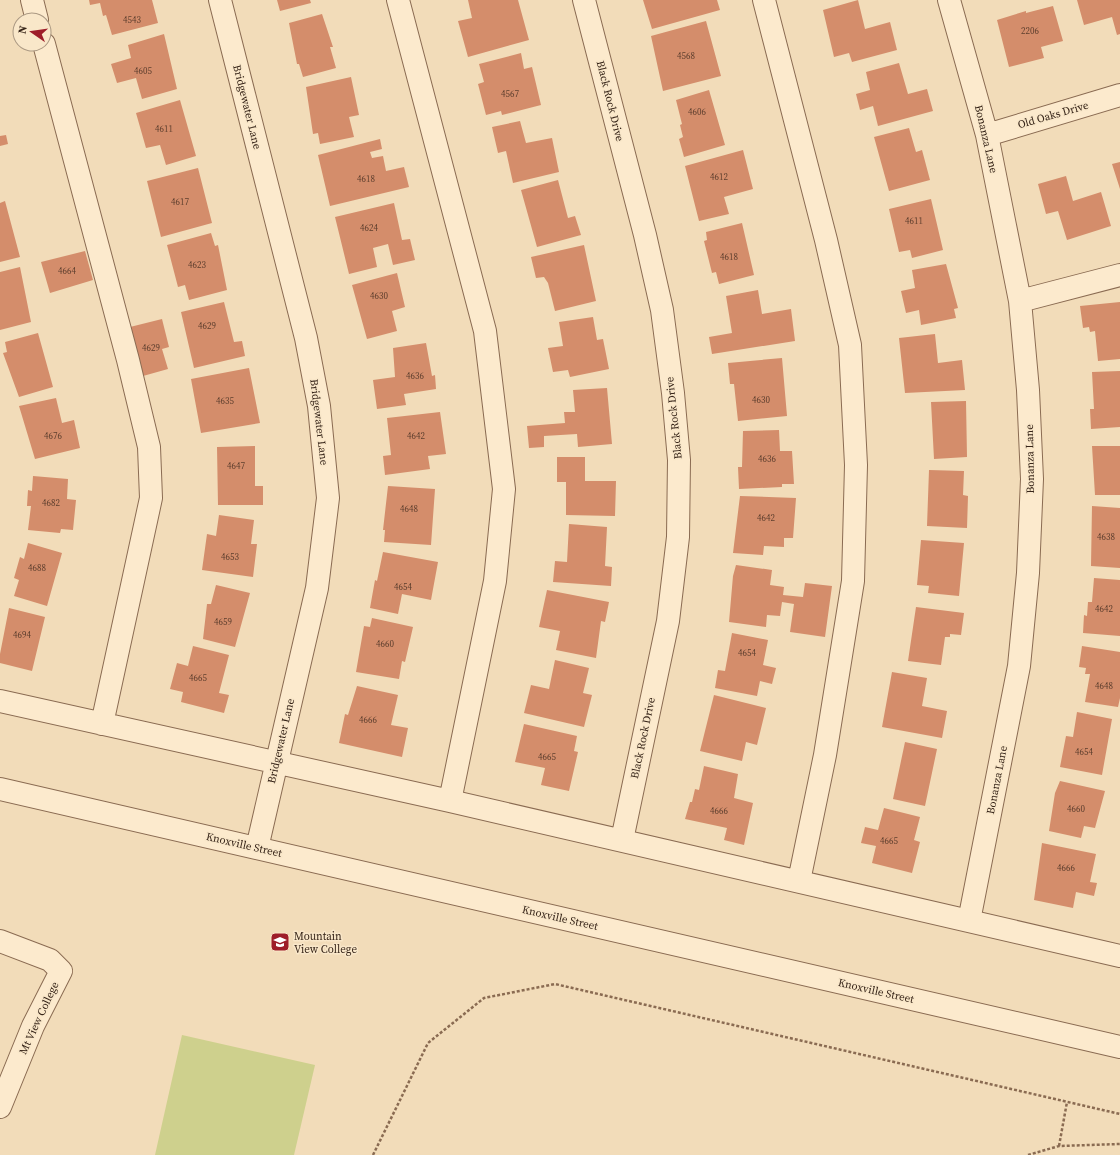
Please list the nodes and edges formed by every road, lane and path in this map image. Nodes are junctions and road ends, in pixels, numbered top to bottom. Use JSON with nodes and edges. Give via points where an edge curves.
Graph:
{"nodes":[{"id":1,"x":32,"y":0,"type":"edge"},
{"id":2,"x":220,"y":0,"type":"edge"},
{"id":3,"x":398,"y":0,"type":"edge"},
{"id":4,"x":584,"y":0,"type":"edge"},
{"id":5,"x":764,"y":0,"type":"edge"},
{"id":6,"x":949,"y":0,"type":"edge"},
{"id":7,"x":35,"y":12,"type":"edge"},
{"id":8,"x":46,"y":52,"type":"edge"},
{"id":9,"x":1120,"y":95,"type":"edge"},
{"id":10,"x":987,"y":134,"type":"junction"},
{"id":11,"x":1120,"y":275,"type":"edge"},
{"id":12,"x":1020,"y":301,"type":"junction"},
{"id":13,"x":0,"y":702,"type":"edge"},
{"id":14,"x":102,"y":724,"type":"junction"},
{"id":15,"x":276,"y":763,"type":"junction"},
{"id":16,"x":0,"y":789,"type":"edge"},
{"id":17,"x":450,"y":801,"type":"junction"},
{"id":18,"x":622,"y":840,"type":"junction"},
{"id":19,"x":257,"y":848,"type":"junction"},
{"id":20,"x":799,"y":882,"type":"junction"},
{"id":21,"x":969,"y":921,"type":"junction"},
{"id":22,"x":0,"y":941,"type":"edge"},
{"id":23,"x":1120,"y":956,"type":"edge"},
{"id":24,"x":1120,"y":1047,"type":"edge"},
{"id":25,"x":1067,"y":1102,"type":"junction"},
{"id":26,"x":0,"y":1107,"type":"edge"},
{"id":27,"x":1120,"y":1114,"type":"edge"},
{"id":28,"x":1120,"y":1144,"type":"edge"},
{"id":29,"x":1059,"y":1146,"type":"junction"},
{"id":30,"x":373,"y":1155,"type":"edge"},
{"id":31,"x":1028,"y":1155,"type":"edge"}],
"edges":[{"from":1,"to":7,"type":"street"},
{"from":2,"to":15,"type":"street","name":"Bridgewater Lane","via":[[306,338],[320,406],[328,498],[317,588]]},
{"from":3,"to":17,"type":"street","via":[[485,331],[504,489],[494,581]]},
{"from":4,"to":18,"type":"street","name":"Black Rock Drive","via":[[645,234],[662,310],[679,460],[678,537],[668,621]]},
{"from":5,"to":20,"type":"street","via":[[826,240],[850,345],[856,465],[852,581],[825,755]]},
{"from":6,"to":10,"type":"street","name":"Bonanza Lane"},
{"from":8,"to":14,"type":"street","via":[[149,447],[151,498]]},
{"from":9,"to":10,"type":"street","name":"Old Oaks Drive"},
{"from":10,"to":12,"type":"street","name":"Bonanza Lane"},
{"from":11,"to":12,"type":"street"},
{"from":12,"to":21,"type":"street","name":"Bonanza Lane","via":[[1032,479],[1028,573],[1019,666]]},
{"from":13,"to":14,"type":"street"},
{"from":14,"to":15,"type":"street"},
{"from":15,"to":17,"type":"street"},
{"from":15,"to":19,"type":"street","name":"Bridgewater Lane"},
{"from":16,"to":19,"type":"street","name":"Knoxville Street"},
{"from":17,"to":18,"type":"street"},
{"from":18,"to":20,"type":"street"},
{"from":19,"to":24,"type":"street","name":"Knoxville Street"},
{"from":20,"to":21,"type":"street"},
{"from":21,"to":23,"type":"street"},
{"from":22,"to":26,"type":"street","name":"Mt View College","via":[[50,960],[61,971],[33,1026]]},
{"from":25,"to":27,"type":"path"},
{"from":25,"to":29,"type":"path"},
{"from":25,"to":30,"type":"path","via":[[555,984],[484,998],[428,1043]]},
{"from":28,"to":29,"type":"path"},
{"from":29,"to":31,"type":"path"}]}
